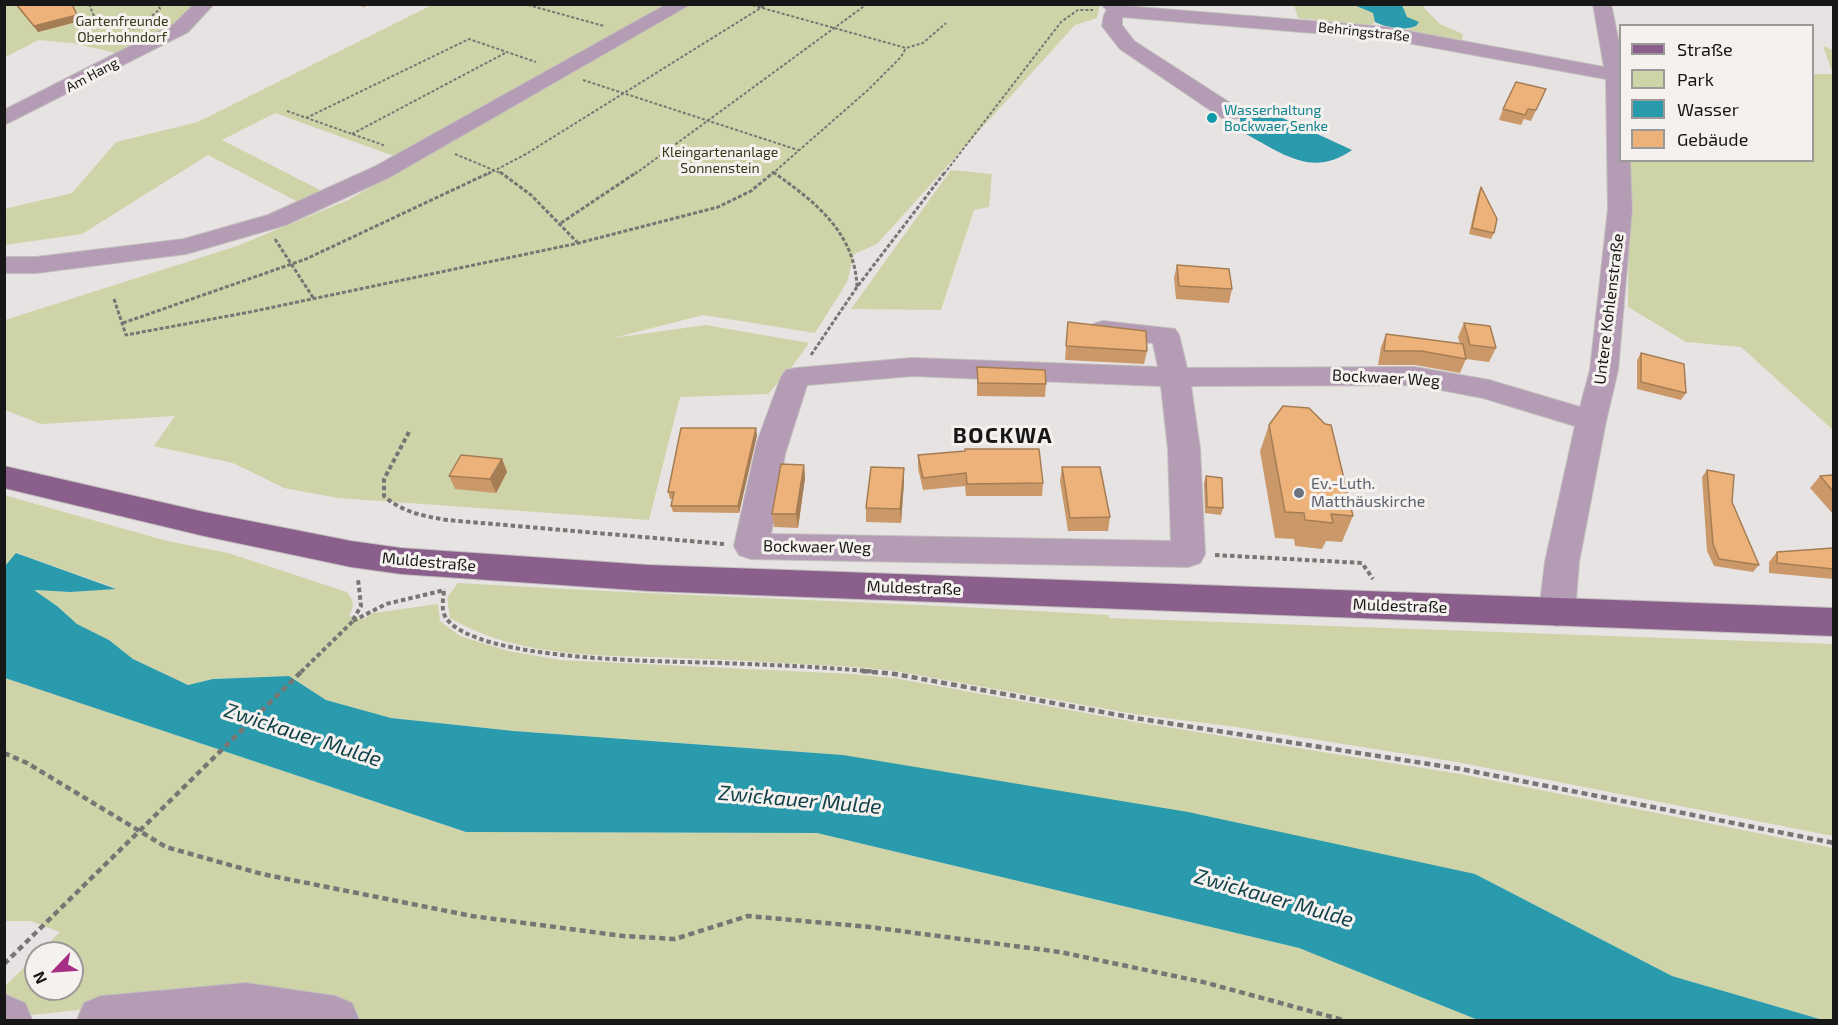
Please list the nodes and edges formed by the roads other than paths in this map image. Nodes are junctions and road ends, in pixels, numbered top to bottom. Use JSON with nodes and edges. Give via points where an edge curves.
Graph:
{"nodes":[{"id":1,"x":205,"y":4,"type":"edge"},
{"id":2,"x":682,"y":4,"type":"edge"},
{"id":3,"x":1602,"y":4,"type":"edge"},
{"id":4,"x":1115,"y":7,"type":"edge"},
{"id":5,"x":1618,"y":86,"type":"edge"},
{"id":6,"x":1230,"y":113,"type":"dead end"},
{"id":7,"x":4,"y":119,"type":"edge"},
{"id":8,"x":1619,"y":148,"type":"edge"},
{"id":9,"x":1619,"y":162,"type":"edge"},
{"id":10,"x":4,"y":265,"type":"edge"},
{"id":11,"x":1077,"y":328,"type":"edge"},
{"id":12,"x":1174,"y":376,"type":"junction"},
{"id":13,"x":1591,"y":421,"type":"junction"},
{"id":14,"x":4,"y":477,"type":"edge"},
{"id":15,"x":751,"y":546,"type":"junction"},
{"id":16,"x":743,"y":582,"type":"junction"},
{"id":17,"x":1557,"y":612,"type":"junction"},
{"id":18,"x":1833,"y":622,"type":"edge"},
{"id":19,"x":101,"y":1020,"type":"edge"},
{"id":20,"x":335,"y":1020,"type":"edge"}],
"edges":[{"from":1,"to":7,"type":"street","name":"Am Hang","via":[[181,28]]},
{"from":2,"to":10,"type":"street","via":[[350,188],[277,220],[186,246],[36,265]]},
{"from":3,"to":5,"type":"street","name":"Untere Kohlenstraße"},
{"from":4,"to":5,"type":"street","name":"Behringstraße","via":[[1386,33]]},
{"from":4,"to":6,"type":"street","via":[[1112,26],[1127,45]]},
{"from":5,"to":8,"type":"street","name":"Untere Kohlenstraße"},
{"from":9,"to":13,"type":"street","name":"Untere Kohlenstraße","via":[[1620,209],[1605,370]]},
{"from":11,"to":12,"type":"street","via":[[1165,335]]},
{"from":12,"to":13,"type":"street","name":"Bockwaer Weg","via":[[1415,376],[1489,390]]},
{"from":12,"to":15,"type":"street","name":"Bockwaer Weg","via":[[912,367],[796,377],[780,413]]},
{"from":12,"to":15,"type":"street","name":"Bockwaer Weg","via":[[1184,449],[1188,554]]},
{"from":13,"to":17,"type":"street","name":"Untere Kohlenstraße","via":[[1562,562]]},
{"from":14,"to":16,"type":"main road","name":"Muldestraße","via":[[204,524],[401,561],[454,578]]},
{"from":15,"to":16,"type":"street"},
{"from":16,"to":17,"type":"main road","name":"Muldestraße"},
{"from":17,"to":18,"type":"main road","name":"Muldestraße"},
{"from":19,"to":20,"type":"street","via":[[246,1007]]}]}
